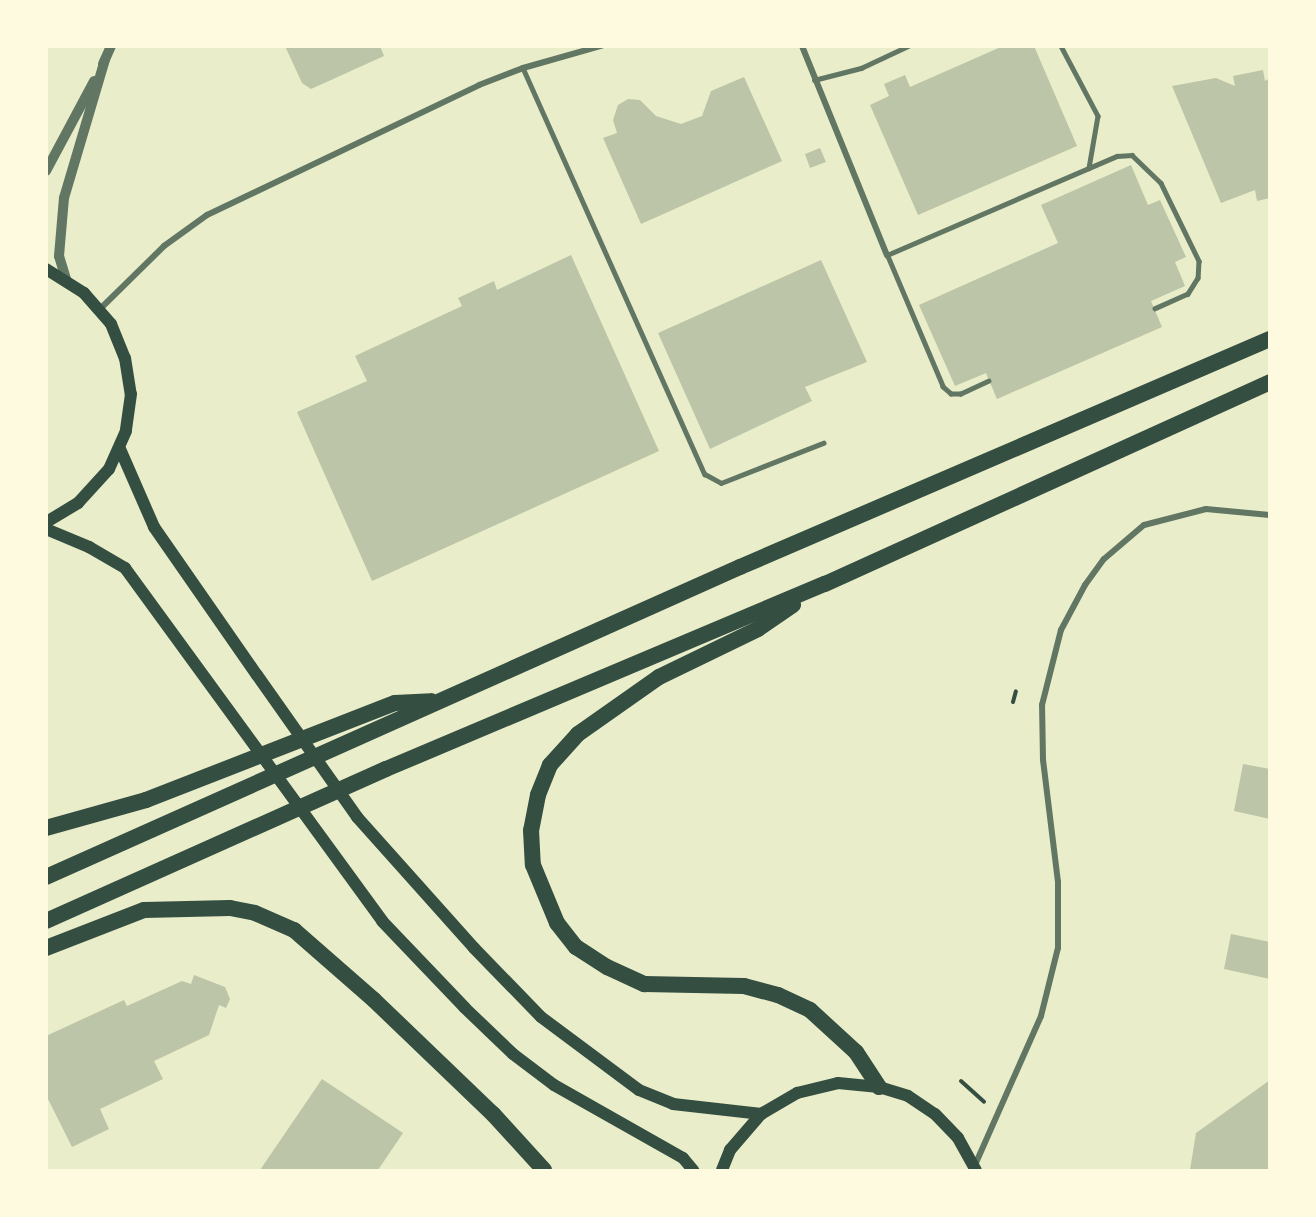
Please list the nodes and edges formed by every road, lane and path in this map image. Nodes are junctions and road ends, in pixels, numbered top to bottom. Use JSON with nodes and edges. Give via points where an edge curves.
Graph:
{"nodes":[{"id":1,"x":111,"y":46,"type":"edge"},
{"id":2,"x":601,"y":46,"type":"edge"},
{"id":3,"x":802,"y":46,"type":"edge"},
{"id":4,"x":908,"y":46,"type":"edge"},
{"id":5,"x":1061,"y":46,"type":"edge"},
{"id":6,"x":105,"y":60,"type":"junction"},
{"id":7,"x":523,"y":68,"type":"junction"},
{"id":8,"x":814,"y":80,"type":"junction"},
{"id":9,"x":1089,"y":168,"type":"junction"},
{"id":10,"x":46,"y":171,"type":"edge"},
{"id":11,"x":887,"y":255,"type":"junction"},
{"id":12,"x":46,"y":269,"type":"edge"},
{"id":13,"x":66,"y":279,"type":"junction"},
{"id":14,"x":100,"y":309,"type":"junction"},
{"id":15,"x":1155,"y":309,"type":"dead end"},
{"id":16,"x":1269,"y":339,"type":"edge"},
{"id":17,"x":989,"y":381,"type":"dead end"},
{"id":18,"x":1269,"y":382,"type":"edge"},
{"id":19,"x":823,"y":443,"type":"dead end"},
{"id":20,"x":120,"y":449,"type":"junction"},
{"id":21,"x":1269,"y":516,"type":"edge"},
{"id":22,"x":46,"y":522,"type":"edge"},
{"id":23,"x":46,"y":529,"type":"edge"},
{"id":24,"x":825,"y":584,"type":"junction"},
{"id":25,"x":1016,"y":691,"type":"dead end"},
{"id":26,"x":438,"y":700,"type":"junction"},
{"id":27,"x":1013,"y":702,"type":"dead end"},
{"id":28,"x":46,"y":828,"type":"edge"},
{"id":29,"x":46,"y":877,"type":"edge"},
{"id":30,"x":46,"y":921,"type":"edge"},
{"id":31,"x":46,"y":948,"type":"edge"},
{"id":32,"x":961,"y":1081,"type":"dead end"},
{"id":33,"x":879,"y":1087,"type":"junction"},
{"id":34,"x":986,"y":1104,"type":"dead end"},
{"id":35,"x":761,"y":1114,"type":"junction"},
{"id":36,"x":975,"y":1168,"type":"edge"},
{"id":37,"x":544,"y":1170,"type":"edge"},
{"id":38,"x":693,"y":1170,"type":"edge"},
{"id":39,"x":722,"y":1170,"type":"edge"}],
"edges":[{"from":1,"to":6,"type":"street"},
{"from":2,"to":7,"type":"street"},
{"from":3,"to":8,"type":"street"},
{"from":4,"to":8,"type":"lane","via":[[861,68]]},
{"from":5,"to":9,"type":"lane","via":[[1098,116]]},
{"from":6,"to":10,"type":"street"},
{"from":6,"to":13,"type":"street","via":[[64,198],[59,256]]},
{"from":7,"to":14,"type":"street","via":[[207,215],[164,246]]},
{"from":7,"to":19,"type":"lane","via":[[705,474],[721,483]]},
{"from":8,"to":11,"type":"street"},
{"from":9,"to":11,"type":"lane"},
{"from":9,"to":15,"type":"lane","via":[[1127,154],[1151,169],[1199,261],[1198,278],[1188,294]]},
{"from":11,"to":17,"type":"lane","via":[[943,387],[951,394],[962,394]]},
{"from":12,"to":13,"type":"main road"},
{"from":13,"to":14,"type":"main road"},
{"from":14,"to":20,"type":"main road","via":[[119,341],[129,376],[130,413]]},
{"from":16,"to":26,"type":"highway"},
{"from":18,"to":24,"type":"highway"},
{"from":20,"to":22,"type":"main road","via":[[95,488],[78,504]]},
{"from":20,"to":35,"type":"main road","via":[[154,527],[357,817],[474,948],[541,1017],[639,1090],[673,1104]]},
{"from":21,"to":36,"type":"street","via":[[1206,509],[1144,525],[1104,559],[1065,622],[1052,654],[1042,705],[1043,760],[1058,882],[1058,948],[1041,1016]]},
{"from":23,"to":38,"type":"main road","via":[[125,568],[153,601],[382,921],[450,993],[513,1054],[554,1085],[683,1158]]},
{"from":24,"to":30,"type":"highway","via":[[386,770]]},
{"from":24,"to":33,"type":"highway","via":[[758,629],[659,678],[578,734],[550,765],[538,795],[531,830],[533,865],[557,923],[576,947],[607,967],[644,984],[744,986],[810,1010],[856,1052]]},
{"from":25,"to":27,"type":"path"},
{"from":26,"to":28,"type":"highway","via":[[395,703],[352,717],[146,800]]},
{"from":26,"to":29,"type":"highway"},
{"from":31,"to":37,"type":"highway","via":[[144,910],[230,908],[255,913],[294,930],[493,1114]]},
{"from":32,"to":34,"type":"path"},
{"from":33,"to":35,"type":"main road","via":[[828,1086],[797,1093]]},
{"from":33,"to":36,"type":"main road","via":[[908,1096],[935,1114],[958,1138]]},
{"from":35,"to":39,"type":"main road","via":[[730,1150]]}]}
